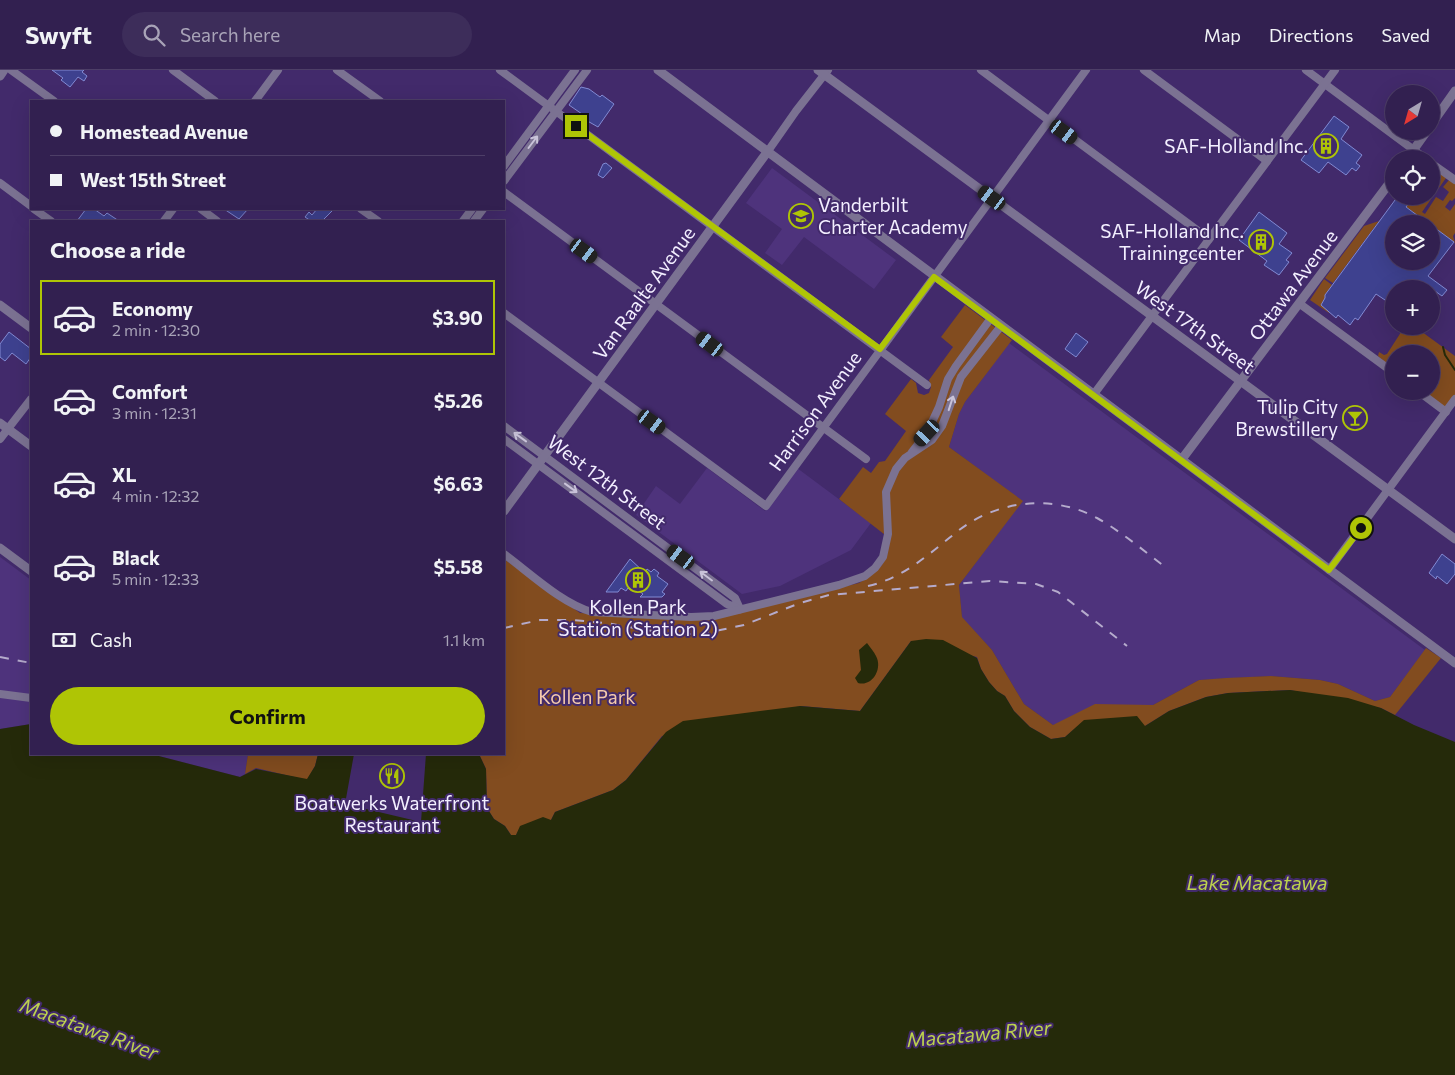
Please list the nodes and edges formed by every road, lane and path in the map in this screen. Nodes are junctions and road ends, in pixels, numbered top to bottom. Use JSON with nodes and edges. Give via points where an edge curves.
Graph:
{"nodes":[{"id":1,"x":4,"y":70,"type":"edge"},
{"id":2,"x":11,"y":70,"type":"edge"},
{"id":3,"x":172,"y":70,"type":"edge"},
{"id":4,"x":278,"y":70,"type":"edge"},
{"id":5,"x":337,"y":70,"type":"edge"},
{"id":6,"x":500,"y":70,"type":"edge"},
{"id":7,"x":575,"y":70,"type":"edge"},
{"id":8,"x":586,"y":70,"type":"edge"},
{"id":9,"x":658,"y":70,"type":"edge"},
{"id":10,"x":981,"y":70,"type":"edge"},
{"id":11,"x":1086,"y":70,"type":"edge"},
{"id":12,"x":1144,"y":70,"type":"edge"},
{"id":13,"x":1306,"y":70,"type":"edge"},
{"id":14,"x":1335,"y":70,"type":"edge"},
{"id":15,"x":824,"y":72,"type":"edge"},
{"id":16,"x":0,"y":76,"type":"edge"},
{"id":17,"x":1325,"y":84,"type":"junction"},
{"id":18,"x":1455,"y":91,"type":"edge"},
{"id":19,"x":53,"y":100,"type":"edge"},
{"id":20,"x":214,"y":100,"type":"edge"},
{"id":21,"x":256,"y":100,"type":"edge"},
{"id":22,"x":379,"y":100,"type":"edge"},
{"id":23,"x":549,"y":106,"type":"junction"},
{"id":24,"x":556,"y":110,"type":"junction"},
{"id":25,"x":1440,"y":112,"type":"edge"},
{"id":26,"x":1048,"y":120,"type":"junction"},
{"id":27,"x":1421,"y":140,"type":"edge"},
{"id":28,"x":1414,"y":150,"type":"joint"},
{"id":29,"x":768,"y":152,"type":"junction"},
{"id":30,"x":1267,"y":162,"type":"junction"},
{"id":31,"x":505,"y":165,"type":"edge"},
{"id":32,"x":1440,"y":169,"type":"edge"},
{"id":33,"x":505,"y":180,"type":"edge"},
{"id":34,"x":1455,"y":180,"type":"edge"},
{"id":35,"x":0,"y":183,"type":"edge"},
{"id":36,"x":1385,"y":190,"type":"edge"},
{"id":37,"x":505,"y":193,"type":"edge"},
{"id":38,"x":992,"y":198,"type":"junction"},
{"id":39,"x":30,"y":205,"type":"edge"},
{"id":40,"x":36,"y":210,"type":"edge"},
{"id":41,"x":202,"y":210,"type":"edge"},
{"id":42,"x":362,"y":210,"type":"edge"},
{"id":43,"x":471,"y":210,"type":"edge"},
{"id":44,"x":52,"y":220,"type":"edge"},
{"id":45,"x":216,"y":220,"type":"edge"},
{"id":46,"x":377,"y":220,"type":"edge"},
{"id":47,"x":463,"y":220,"type":"edge"},
{"id":48,"x":713,"y":226,"type":"junction"},
{"id":49,"x":1209,"y":239,"type":"junction"},
{"id":50,"x":934,"y":277,"type":"junction"},
{"id":51,"x":656,"y":304,"type":"junction"},
{"id":52,"x":1300,"y":304,"type":"junction"},
{"id":53,"x":0,"y":305,"type":"edge"},
{"id":54,"x":505,"y":314,"type":"edge"},
{"id":55,"x":1152,"y":317,"type":"junction"},
{"id":56,"x":991,"y":318,"type":"junction"},
{"id":57,"x":1000,"y":326,"type":"junction"},
{"id":58,"x":30,"y":327,"type":"edge"},
{"id":59,"x":880,"y":349,"type":"junction"},
{"id":60,"x":1385,"y":366,"type":"edge"},
{"id":61,"x":1240,"y":380,"type":"junction"},
{"id":62,"x":598,"y":382,"type":"junction"},
{"id":63,"x":927,"y":385,"type":"dead end"},
{"id":64,"x":1094,"y":394,"type":"junction"},
{"id":65,"x":30,"y":400,"type":"edge"},
{"id":66,"x":1430,"y":400,"type":"edge"},
{"id":67,"x":1455,"y":400,"type":"edge"},
{"id":68,"x":1446,"y":412,"type":"junction"},
{"id":69,"x":4,"y":426,"type":"edge"},
{"id":70,"x":505,"y":427,"type":"edge"},
{"id":71,"x":823,"y":427,"type":"junction"},
{"id":72,"x":0,"y":439,"type":"edge"},
{"id":73,"x":505,"y":440,"type":"edge"},
{"id":74,"x":30,"y":445,"type":"edge"},
{"id":75,"x":912,"y":452,"type":"junction"},
{"id":76,"x":545,"y":456,"type":"junction"},
{"id":77,"x":866,"y":459,"type":"dead end"},
{"id":78,"x":1182,"y":459,"type":"junction"},
{"id":79,"x":539,"y":465,"type":"junction"},
{"id":80,"x":1389,"y":490,"type":"junction"},
{"id":81,"x":505,"y":510,"type":"edge"},
{"id":82,"x":1455,"y":539,"type":"edge"},
{"id":83,"x":0,"y":548,"type":"edge"},
{"id":84,"x":505,"y":555,"type":"edge"},
{"id":85,"x":30,"y":570,"type":"edge"},
{"id":86,"x":1329,"y":570,"type":"junction"},
{"id":87,"x":740,"y":609,"type":"junction"},
{"id":88,"x":1455,"y":663,"type":"edge"},
{"id":89,"x":0,"y":694,"type":"edge"},
{"id":90,"x":30,"y":698,"type":"edge"}],
"edges":[{"from":1,"to":16,"type":"street"},
{"from":2,"to":19,"type":"street"},
{"from":3,"to":20,"type":"street"},
{"from":4,"to":21,"type":"street"},
{"from":5,"to":22,"type":"street"},
{"from":6,"to":23,"type":"street"},
{"from":7,"to":23,"type":"street"},
{"from":8,"to":24,"type":"street"},
{"from":9,"to":29,"type":"street"},
{"from":10,"to":26,"type":"street"},
{"from":11,"to":26,"type":"street","name":"Harrison Avenue"},
{"from":12,"to":30,"type":"street"},
{"from":13,"to":17,"type":"street"},
{"from":14,"to":17,"type":"street"},
{"from":15,"to":29,"type":"street","name":"Van Raalte Avenue"},
{"from":15,"to":38,"type":"street","name":"West 17th Street"},
{"from":17,"to":28,"type":"street"},
{"from":17,"to":30,"type":"street"},
{"from":18,"to":25,"type":"street"},
{"from":23,"to":24,"type":"street"},
{"from":23,"to":31,"type":"street"},
{"from":33,"to":24,"type":"street","one_way":true},
{"from":24,"to":48,"type":"street"},
{"from":26,"to":38,"type":"street","name":"Harrison Avenue"},
{"from":26,"to":49,"type":"street"},
{"from":27,"to":28,"type":"street"},
{"from":29,"to":48,"type":"street","name":"Van Raalte Avenue"},
{"from":29,"to":50,"type":"street"},
{"from":30,"to":49,"type":"street"},
{"from":32,"to":34,"type":"street"},
{"from":35,"to":39,"type":"street"},
{"from":36,"to":52,"type":"street","name":"Ottawa Avenue"},
{"from":37,"to":51,"type":"street"},
{"from":38,"to":50,"type":"street","name":"Harrison Avenue"},
{"from":38,"to":55,"type":"street","name":"West 17th Street"},
{"from":40,"to":44,"type":"street"},
{"from":41,"to":45,"type":"street"},
{"from":42,"to":46,"type":"street"},
{"from":43,"to":47,"type":"street"},
{"from":48,"to":51,"type":"street","name":"Van Raalte Avenue"},
{"from":48,"to":59,"type":"street"},
{"from":49,"to":55,"type":"street"},
{"from":50,"to":56,"type":"street"},
{"from":50,"to":59,"type":"street","name":"Harrison Avenue"},
{"from":51,"to":62,"type":"street","name":"Van Raalte Avenue"},
{"from":51,"to":71,"type":"street"},
{"from":52,"to":60,"type":"street"},
{"from":52,"to":61,"type":"street","name":"Ottawa Avenue"},
{"from":53,"to":58,"type":"street"},
{"from":54,"to":62,"type":"street"},
{"from":55,"to":61,"type":"street","name":"West 17th Street"},
{"from":55,"to":64,"type":"street"},
{"from":56,"to":57,"type":"street"},
{"from":56,"to":75,"type":"street","via":[[948,378],[930,427]]},
{"from":57,"to":64,"type":"street"},
{"from":75,"to":57,"type":"street","one_way":true,"via":[[924,447],[937,433],[961,377]]},
{"from":59,"to":63,"type":"street"},
{"from":59,"to":71,"type":"street","name":"Harrison Avenue"},
{"from":61,"to":78,"type":"street","name":"Ottawa Avenue"},
{"from":61,"to":80,"type":"street","name":"West 17th Street"},
{"from":62,"to":71,"type":"street","name":"Harrison Avenue","via":[[766,506]]},
{"from":62,"to":76,"type":"street","name":"Van Raalte Avenue"},
{"from":64,"to":78,"type":"street"},
{"from":65,"to":69,"type":"street"},
{"from":66,"to":68,"type":"street"},
{"from":67,"to":68,"type":"street"},
{"from":68,"to":80,"type":"street"},
{"from":69,"to":72,"type":"street"},
{"from":69,"to":74,"type":"street"},
{"from":76,"to":70,"type":"street","name":"West 12th Street","one_way":true},
{"from":71,"to":77,"type":"street"},
{"from":73,"to":79,"type":"street","name":"West 12th Street"},
{"from":75,"to":87,"type":"street","via":[[896,469],[889,483],[886,507],[888,534],[883,557],[875,568],[865,576],[839,585]]},
{"from":76,"to":79,"type":"street","name":"Van Raalte Avenue"},
{"from":87,"to":76,"type":"street","name":"West 12th Street","one_way":true,"via":[[735,598]]},
{"from":78,"to":86,"type":"street"},
{"from":79,"to":81,"type":"street","name":"Van Raalte Avenue"},
{"from":79,"to":87,"type":"street","name":"West 12th Street","one_way":true,"via":[[727,604]]},
{"from":80,"to":82,"type":"street","name":"West 17th Street"},
{"from":80,"to":86,"type":"street"},
{"from":83,"to":85,"type":"street"},
{"from":84,"to":87,"type":"street","via":[[580,608],[592,612],[691,617]]},
{"from":86,"to":88,"type":"street"},
{"from":89,"to":90,"type":"street"}]}
